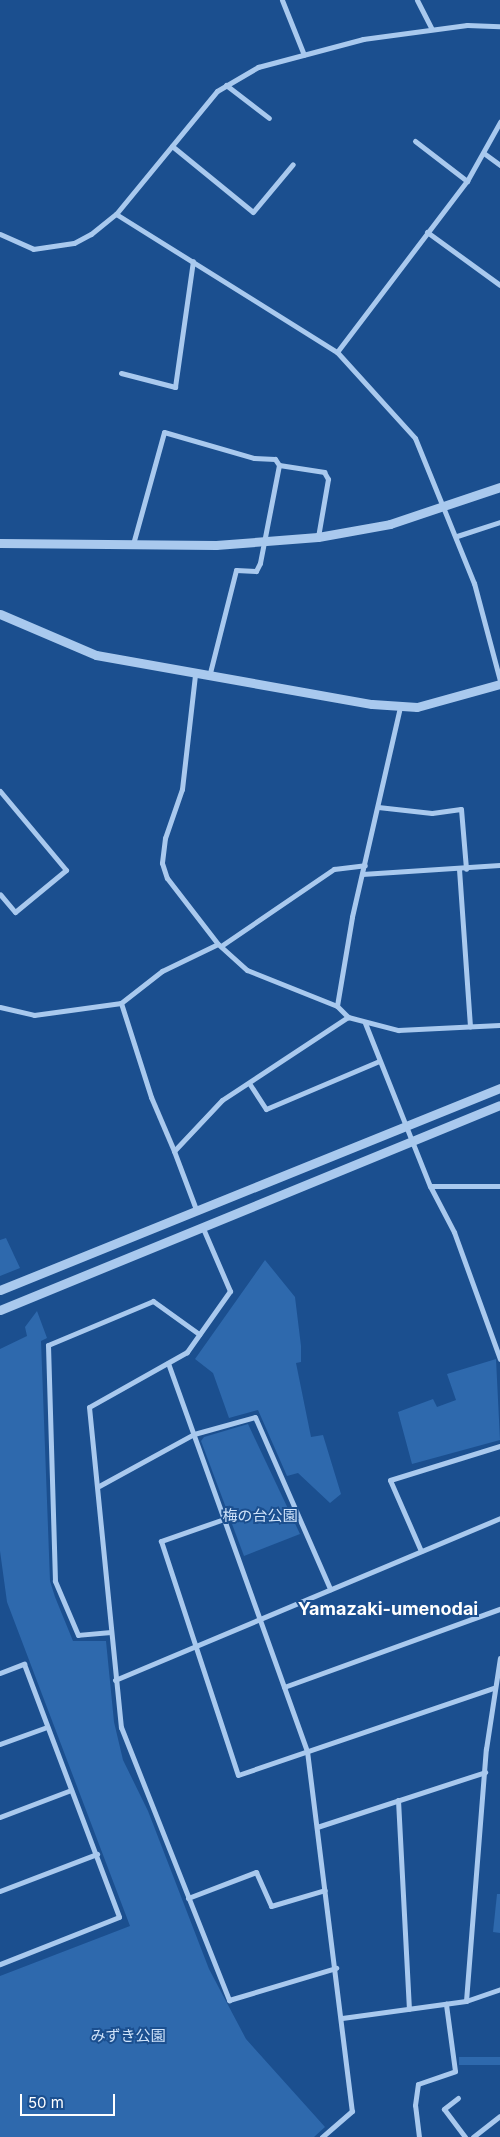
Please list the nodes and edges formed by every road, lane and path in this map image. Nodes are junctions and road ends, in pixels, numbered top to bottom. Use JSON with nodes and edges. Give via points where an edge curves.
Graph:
{"nodes":[{"id":1,"x":282,"y":0,"type":"edge"},
{"id":2,"x":417,"y":0,"type":"edge"},
{"id":3,"x":500,"y":26,"type":"edge"},
{"id":4,"x":431,"y":28,"type":"junction"},
{"id":5,"x":304,"y":55,"type":"junction"},
{"id":6,"x":226,"y":85,"type":"junction"},
{"id":7,"x":269,"y":118,"type":"dead end"},
{"id":8,"x":500,"y":122,"type":"edge"},
{"id":9,"x":415,"y":141,"type":"dead end"},
{"id":10,"x":172,"y":146,"type":"junction"},
{"id":11,"x":485,"y":154,"type":"junction"},
{"id":12,"x":293,"y":164,"type":"dead end"},
{"id":13,"x":500,"y":165,"type":"edge"},
{"id":14,"x":467,"y":181,"type":"junction"},
{"id":15,"x":116,"y":214,"type":"junction"},
{"id":16,"x":427,"y":232,"type":"junction"},
{"id":17,"x":0,"y":234,"type":"edge"},
{"id":18,"x":193,"y":261,"type":"junction"},
{"id":19,"x":500,"y":285,"type":"edge"},
{"id":20,"x":337,"y":352,"type":"junction"},
{"id":21,"x":121,"y":374,"type":"dead end"},
{"id":22,"x":279,"y":465,"type":"junction"},
{"id":23,"x":500,"y":487,"type":"edge"},
{"id":24,"x":446,"y":508,"type":"junction"},
{"id":25,"x":500,"y":522,"type":"edge"},
{"id":26,"x":457,"y":536,"type":"junction"},
{"id":27,"x":318,"y":537,"type":"junction"},
{"id":28,"x":0,"y":543,"type":"edge"},
{"id":29,"x":262,"y":543,"type":"junction"},
{"id":30,"x":133,"y":544,"type":"junction"},
{"id":31,"x":0,"y":614,"type":"edge"},
{"id":32,"x":195,"y":675,"type":"junction"},
{"id":33,"x":209,"y":678,"type":"junction"},
{"id":34,"x":500,"y":683,"type":"edge"},
{"id":35,"x":400,"y":707,"type":"junction"},
{"id":36,"x":0,"y":791,"type":"edge"},
{"id":37,"x":378,"y":807,"type":"junction"},
{"id":38,"x":365,"y":865,"type":"junction"},
{"id":39,"x":500,"y":865,"type":"edge"},
{"id":40,"x":463,"y":869,"type":"junction"},
{"id":41,"x":362,"y":874,"type":"junction"},
{"id":42,"x":0,"y":894,"type":"edge"},
{"id":43,"x":220,"y":945,"type":"junction"},
{"id":44,"x":121,"y":1003,"type":"junction"},
{"id":45,"x":337,"y":1006,"type":"junction"},
{"id":46,"x":0,"y":1007,"type":"edge"},
{"id":47,"x":348,"y":1017,"type":"junction"},
{"id":48,"x":365,"y":1023,"type":"junction"},
{"id":49,"x":500,"y":1025,"type":"edge"},
{"id":50,"x":470,"y":1027,"type":"junction"},
{"id":51,"x":379,"y":1062,"type":"junction"},
{"id":52,"x":249,"y":1083,"type":"junction"},
{"id":53,"x":500,"y":1088,"type":"edge"},
{"id":54,"x":500,"y":1105,"type":"edge"},
{"id":55,"x":404,"y":1125,"type":"junction"},
{"id":56,"x":411,"y":1142,"type":"junction"},
{"id":57,"x":174,"y":1151,"type":"junction"},
{"id":58,"x":430,"y":1186,"type":"junction"},
{"id":59,"x":500,"y":1186,"type":"edge"},
{"id":60,"x":197,"y":1212,"type":"junction"},
{"id":61,"x":201,"y":1226,"type":"junction"},
{"id":62,"x":0,"y":1290,"type":"edge"},
{"id":63,"x":0,"y":1310,"type":"edge"},
{"id":64,"x":200,"y":1334,"type":"junction"},
{"id":65,"x":498,"y":1350,"type":"edge"},
{"id":66,"x":500,"y":1359,"type":"edge"},
{"id":67,"x":168,"y":1362,"type":"junction"},
{"id":68,"x":194,"y":1434,"type":"junction"},
{"id":69,"x":500,"y":1446,"type":"edge"},
{"id":70,"x":99,"y":1486,"type":"junction"},
{"id":71,"x":500,"y":1518,"type":"edge"},
{"id":72,"x":224,"y":1519,"type":"junction"},
{"id":73,"x":420,"y":1551,"type":"junction"},
{"id":74,"x":330,"y":1589,"type":"junction"},
{"id":75,"x":500,"y":1609,"type":"edge"},
{"id":76,"x":259,"y":1619,"type":"junction"},
{"id":77,"x":111,"y":1632,"type":"junction"},
{"id":78,"x":194,"y":1646,"type":"junction"},
{"id":79,"x":500,"y":1658,"type":"edge"},
{"id":80,"x":0,"y":1673,"type":"edge"},
{"id":81,"x":115,"y":1680,"type":"junction"},
{"id":82,"x":284,"y":1687,"type":"junction"},
{"id":83,"x":494,"y":1688,"type":"junction"},
{"id":84,"x":47,"y":1727,"type":"junction"},
{"id":85,"x":0,"y":1744,"type":"edge"},
{"id":86,"x":307,"y":1750,"type":"junction"},
{"id":87,"x":485,"y":1772,"type":"junction"},
{"id":88,"x":71,"y":1790,"type":"junction"},
{"id":89,"x":398,"y":1800,"type":"junction"},
{"id":90,"x":0,"y":1817,"type":"edge"},
{"id":91,"x":317,"y":1827,"type":"junction"},
{"id":92,"x":96,"y":1854,"type":"junction"},
{"id":93,"x":325,"y":1890,"type":"junction"},
{"id":94,"x":0,"y":1891,"type":"edge"},
{"id":95,"x":188,"y":1898,"type":"junction"},
{"id":96,"x":0,"y":1964,"type":"edge"},
{"id":97,"x":336,"y":1968,"type":"junction"},
{"id":98,"x":500,"y":1989,"type":"edge"},
{"id":99,"x":466,"y":2001,"type":"junction"},
{"id":100,"x":446,"y":2004,"type":"junction"},
{"id":101,"x":409,"y":2009,"type":"junction"},
{"id":102,"x":342,"y":2018,"type":"junction"},
{"id":103,"x":458,"y":2098,"type":"dead end"},
{"id":104,"x":500,"y":2116,"type":"edge"},
{"id":105,"x":322,"y":2137,"type":"edge"},
{"id":106,"x":418,"y":2137,"type":"edge"},
{"id":107,"x":465,"y":2137,"type":"edge"},
{"id":108,"x":473,"y":2137,"type":"edge"}],
"edges":[{"from":1,"to":5,"type":"street"},
{"from":2,"to":4,"type":"street"},
{"from":3,"to":4,"type":"street"},
{"from":4,"to":5,"type":"street"},
{"from":5,"to":6,"type":"street","via":[[258,67]]},
{"from":6,"to":7,"type":"street"},
{"from":6,"to":10,"type":"street"},
{"from":8,"to":11,"type":"street"},
{"from":9,"to":14,"type":"street"},
{"from":10,"to":12,"type":"street","via":[[253,212]]},
{"from":10,"to":15,"type":"street"},
{"from":11,"to":13,"type":"street"},
{"from":11,"to":14,"type":"street"},
{"from":14,"to":16,"type":"street"},
{"from":15,"to":17,"type":"street","via":[[74,244],[33,249]]},
{"from":15,"to":18,"type":"street"},
{"from":16,"to":19,"type":"street"},
{"from":16,"to":20,"type":"street"},
{"from":18,"to":20,"type":"street"},
{"from":18,"to":21,"type":"street","via":[[175,388]]},
{"from":20,"to":24,"type":"street","via":[[415,438]]},
{"from":22,"to":27,"type":"street","via":[[324,472],[328,478]]},
{"from":22,"to":29,"type":"street"},
{"from":22,"to":30,"type":"street","via":[[276,459],[254,458],[164,432]]},
{"from":23,"to":24,"type":"street"},
{"from":24,"to":26,"type":"street"},
{"from":24,"to":27,"type":"street"},
{"from":25,"to":26,"type":"street"},
{"from":26,"to":34,"type":"street"},
{"from":27,"to":29,"type":"street"},
{"from":28,"to":30,"type":"street"},
{"from":29,"to":30,"type":"street"},
{"from":29,"to":33,"type":"street","via":[[256,571],[236,570]]},
{"from":31,"to":32,"type":"street","via":[[96,655]]},
{"from":32,"to":33,"type":"street"},
{"from":32,"to":43,"type":"street","via":[[182,789],[162,863],[178,896]]},
{"from":33,"to":35,"type":"street"},
{"from":34,"to":35,"type":"street","via":[[435,704]]},
{"from":35,"to":37,"type":"street"},
{"from":36,"to":42,"type":"street","via":[[66,870],[14,912]]},
{"from":37,"to":38,"type":"street"},
{"from":37,"to":40,"type":"street","via":[[432,813],[462,809]]},
{"from":38,"to":41,"type":"street"},
{"from":38,"to":43,"type":"street","via":[[334,869]]},
{"from":39,"to":40,"type":"street"},
{"from":40,"to":41,"type":"street"},
{"from":40,"to":50,"type":"street"},
{"from":41,"to":45,"type":"street"},
{"from":43,"to":44,"type":"street","via":[[162,971]]},
{"from":43,"to":45,"type":"street","via":[[260,978]]},
{"from":44,"to":46,"type":"street","via":[[34,1015]]},
{"from":44,"to":57,"type":"street","via":[[151,1098]]},
{"from":45,"to":47,"type":"street"},
{"from":47,"to":48,"type":"street"},
{"from":47,"to":52,"type":"street"},
{"from":48,"to":50,"type":"street","via":[[423,1031]]},
{"from":48,"to":51,"type":"street"},
{"from":49,"to":50,"type":"street"},
{"from":51,"to":52,"type":"street","via":[[266,1109]]},
{"from":51,"to":55,"type":"street"},
{"from":52,"to":57,"type":"street","via":[[196,1123]]},
{"from":53,"to":55,"type":"street"},
{"from":54,"to":56,"type":"street"},
{"from":55,"to":56,"type":"street"},
{"from":55,"to":60,"type":"street"},
{"from":56,"to":58,"type":"street"},
{"from":56,"to":61,"type":"street"},
{"from":57,"to":60,"type":"street"},
{"from":58,"to":59,"type":"street"},
{"from":58,"to":65,"type":"street","via":[[454,1232]]},
{"from":60,"to":62,"type":"street"},
{"from":61,"to":63,"type":"street"},
{"from":61,"to":64,"type":"street","via":[[230,1291]]},
{"from":64,"to":67,"type":"street","via":[[188,1352]]},
{"from":64,"to":77,"type":"street","via":[[153,1301],[48,1345],[56,1581],[78,1635]]},
{"from":65,"to":66,"type":"street"},
{"from":67,"to":68,"type":"street"},
{"from":67,"to":70,"type":"street","via":[[89,1407]]},
{"from":68,"to":70,"type":"street"},
{"from":68,"to":72,"type":"street"},
{"from":68,"to":74,"type":"street","via":[[255,1417]]},
{"from":69,"to":73,"type":"street","via":[[390,1480]]},
{"from":70,"to":77,"type":"street"},
{"from":71,"to":73,"type":"street"},
{"from":72,"to":76,"type":"street"},
{"from":72,"to":78,"type":"street","via":[[161,1541]]},
{"from":73,"to":74,"type":"street"},
{"from":74,"to":76,"type":"street"},
{"from":75,"to":82,"type":"street"},
{"from":76,"to":78,"type":"street"},
{"from":76,"to":82,"type":"street"},
{"from":77,"to":81,"type":"street"},
{"from":78,"to":81,"type":"street"},
{"from":78,"to":86,"type":"street","via":[[238,1775]]},
{"from":79,"to":83,"type":"street"},
{"from":80,"to":84,"type":"street","via":[[24,1664]]},
{"from":81,"to":95,"type":"street","via":[[126,1749]]},
{"from":82,"to":86,"type":"street"},
{"from":83,"to":86,"type":"street"},
{"from":83,"to":87,"type":"street"},
{"from":84,"to":85,"type":"street"},
{"from":84,"to":88,"type":"street"},
{"from":86,"to":91,"type":"street"},
{"from":87,"to":89,"type":"street"},
{"from":87,"to":99,"type":"street"},
{"from":88,"to":90,"type":"street"},
{"from":88,"to":92,"type":"street"},
{"from":89,"to":91,"type":"street"},
{"from":89,"to":101,"type":"street"},
{"from":91,"to":93,"type":"street"},
{"from":92,"to":94,"type":"street"},
{"from":92,"to":96,"type":"street","via":[[119,1917]]},
{"from":93,"to":95,"type":"street","via":[[271,1906],[256,1872]]},
{"from":93,"to":97,"type":"street"},
{"from":95,"to":97,"type":"street","via":[[229,2000]]},
{"from":97,"to":102,"type":"street"},
{"from":98,"to":99,"type":"street"},
{"from":99,"to":100,"type":"street"},
{"from":100,"to":101,"type":"street"},
{"from":100,"to":106,"type":"street","via":[[455,2071],[418,2084],[415,2106]]},
{"from":101,"to":102,"type":"street"},
{"from":102,"to":105,"type":"street","via":[[352,2111]]},
{"from":103,"to":107,"type":"street","via":[[444,2109]]},
{"from":104,"to":108,"type":"street"}]}
